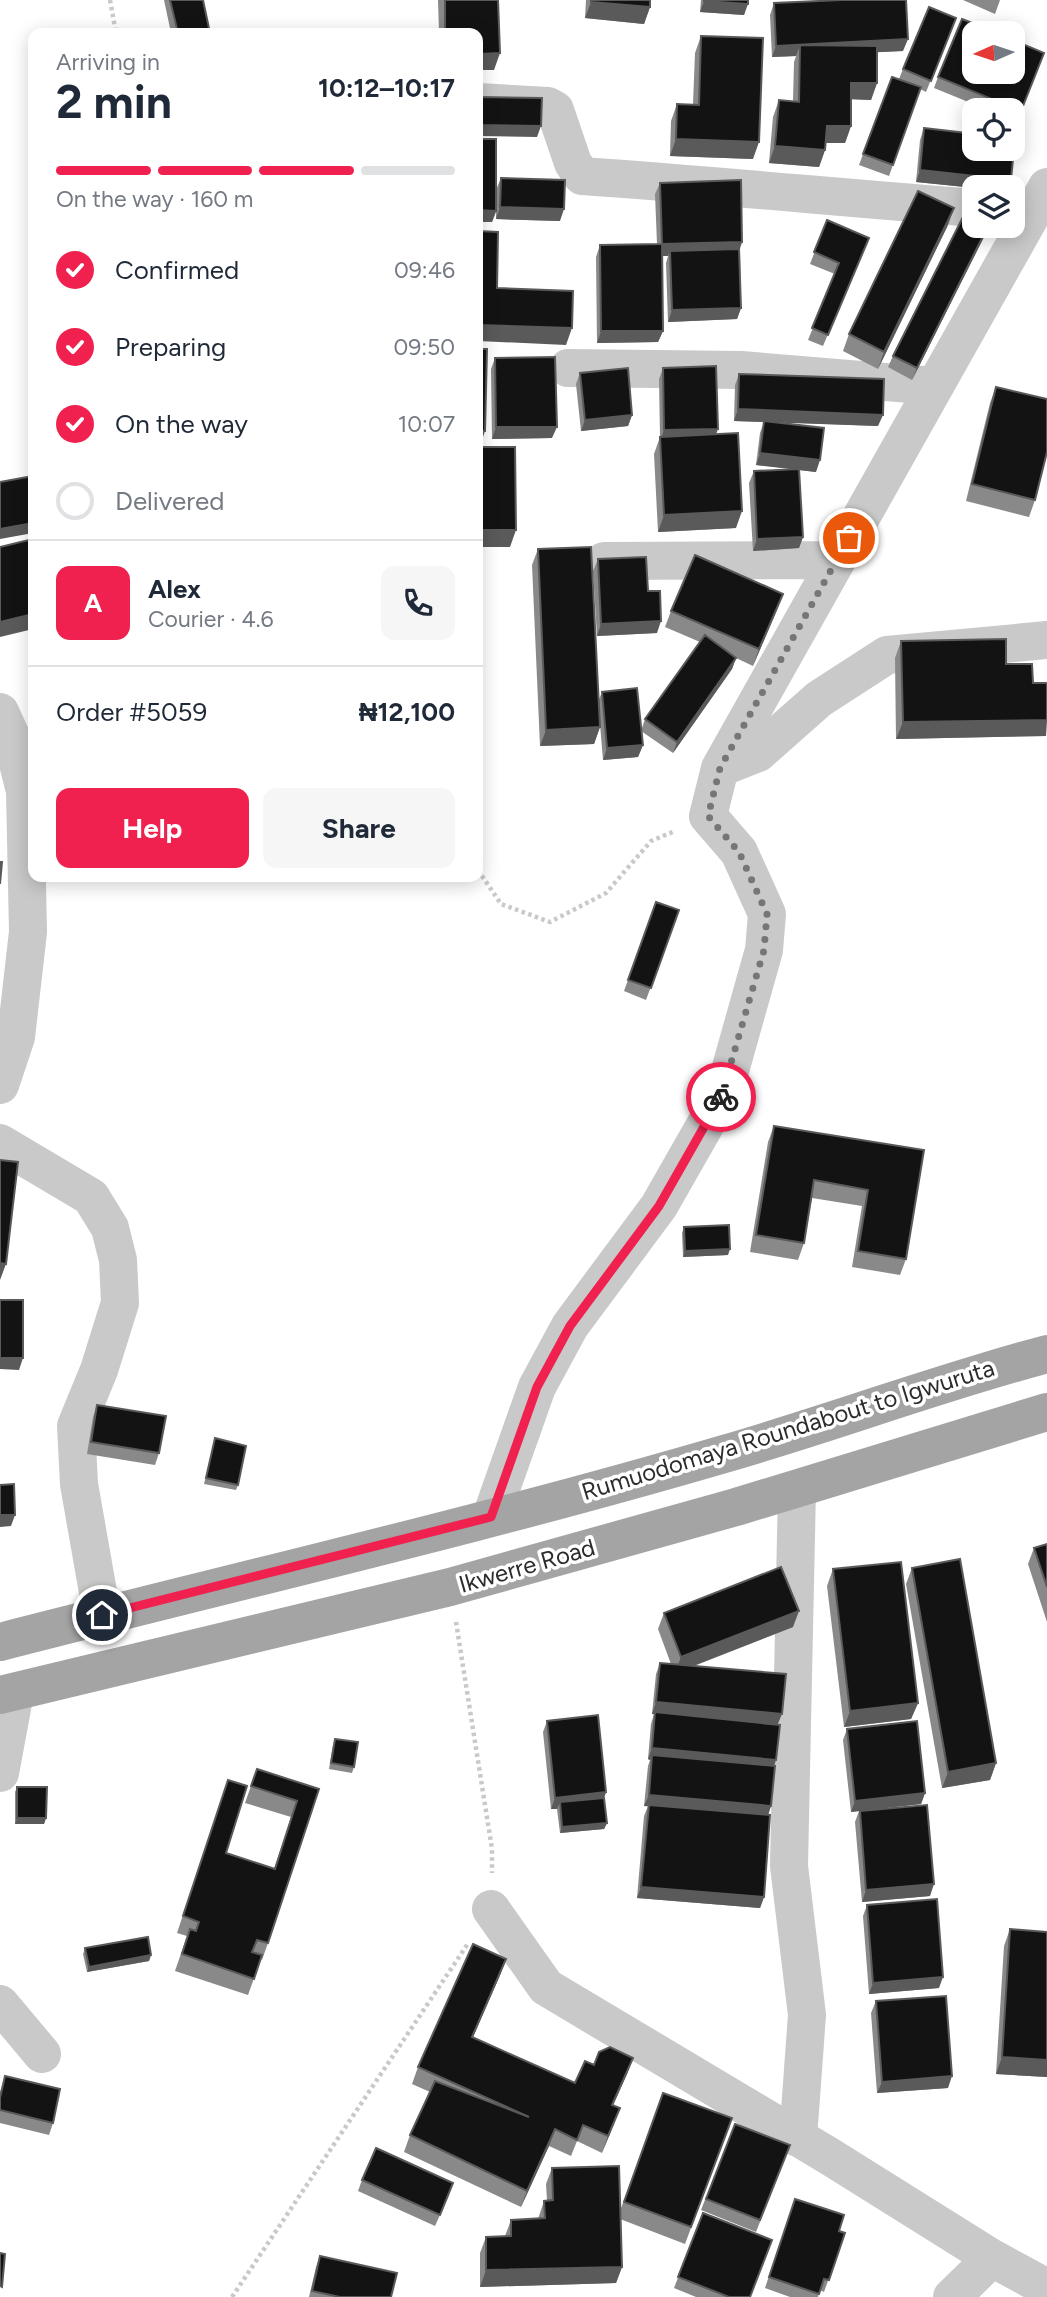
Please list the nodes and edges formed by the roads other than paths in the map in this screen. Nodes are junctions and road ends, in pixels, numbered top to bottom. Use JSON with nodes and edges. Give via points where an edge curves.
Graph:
{"nodes":[{"id":1,"x":483,"y":102,"type":"edge"},
{"id":2,"x":1031,"y":203,"type":"edge"},
{"id":3,"x":962,"y":207,"type":"edge"},
{"id":4,"x":568,"y":368,"type":"dead end"},
{"id":5,"x":934,"y":386,"type":"junction"},
{"id":6,"x":836,"y":560,"type":"junction"},
{"id":7,"x":604,"y":561,"type":"edge"},
{"id":8,"x":1047,"y":640,"type":"edge"},
{"id":9,"x":0,"y":712,"type":"edge"},
{"id":10,"x":720,"y":768,"type":"junction"},
{"id":11,"x":0,"y":1085,"type":"edge"},
{"id":12,"x":0,"y":1143,"type":"edge"},
{"id":13,"x":1047,"y":1353,"type":"edge"},
{"id":14,"x":1047,"y":1412,"type":"edge"},
{"id":15,"x":797,"y":1489,"type":"junction"},
{"id":16,"x":491,"y":1517,"type":"junction"},
{"id":17,"x":102,"y":1615,"type":"junction"},
{"id":18,"x":0,"y":1642,"type":"edge"},
{"id":19,"x":7,"y":1694,"type":"edge"},
{"id":20,"x":0,"y":1773,"type":"edge"},
{"id":21,"x":491,"y":1909,"type":"road end"},
{"id":22,"x":0,"y":2004,"type":"edge"},
{"id":23,"x":42,"y":2054,"type":"dead end"},
{"id":24,"x":799,"y":2138,"type":"junction"},
{"id":25,"x":992,"y":2258,"type":"junction"},
{"id":26,"x":1047,"y":2288,"type":"edge"},
{"id":27,"x":952,"y":2297,"type":"edge"}],
"edges":[{"from":1,"to":3,"type":"street","via":[[555,110],[582,176]]},
{"from":2,"to":5,"type":"street"},
{"from":4,"to":5,"type":"street","via":[[741,370]]},
{"from":5,"to":6,"type":"street"},
{"from":6,"to":7,"type":"street"},
{"from":6,"to":10,"type":"street"},
{"from":8,"to":10,"type":"street","via":[[887,655],[819,699],[758,753]]},
{"from":9,"to":11,"type":"street","via":[[25,791],[28,932],[16,1037]]},
{"from":10,"to":16,"type":"street","via":[[708,816],[739,852],[767,914],[764,950],[724,1093],[659,1206],[570,1326],[537,1387]]},
{"from":12,"to":17,"type":"street","via":[[91,1197],[110,1228],[118,1260],[120,1303],[76,1426],[79,1484]]},
{"from":13,"to":16,"type":"main road","name":"Rumuodomaya Roundabout to Igwuruta","via":[[725,1454]]},
{"from":14,"to":15,"type":"main road","name":"Ikwerre Road"},
{"from":15,"to":19,"type":"main road","name":"Ikwerre Road","via":[[450,1587]]},
{"from":15,"to":24,"type":"street","via":[[789,1866],[807,2015]]},
{"from":16,"to":17,"type":"main road","name":"Rumuodomaya Roundabout to Igwuruta"},
{"from":17,"to":18,"type":"main road","name":"Rumuodomaya Roundabout to Igwuruta"},
{"from":19,"to":20,"type":"street"},
{"from":21,"to":24,"type":"street","via":[[546,1987]]},
{"from":22,"to":23,"type":"street"},
{"from":24,"to":25,"type":"street"},
{"from":25,"to":26,"type":"street"},
{"from":25,"to":27,"type":"street"}]}
